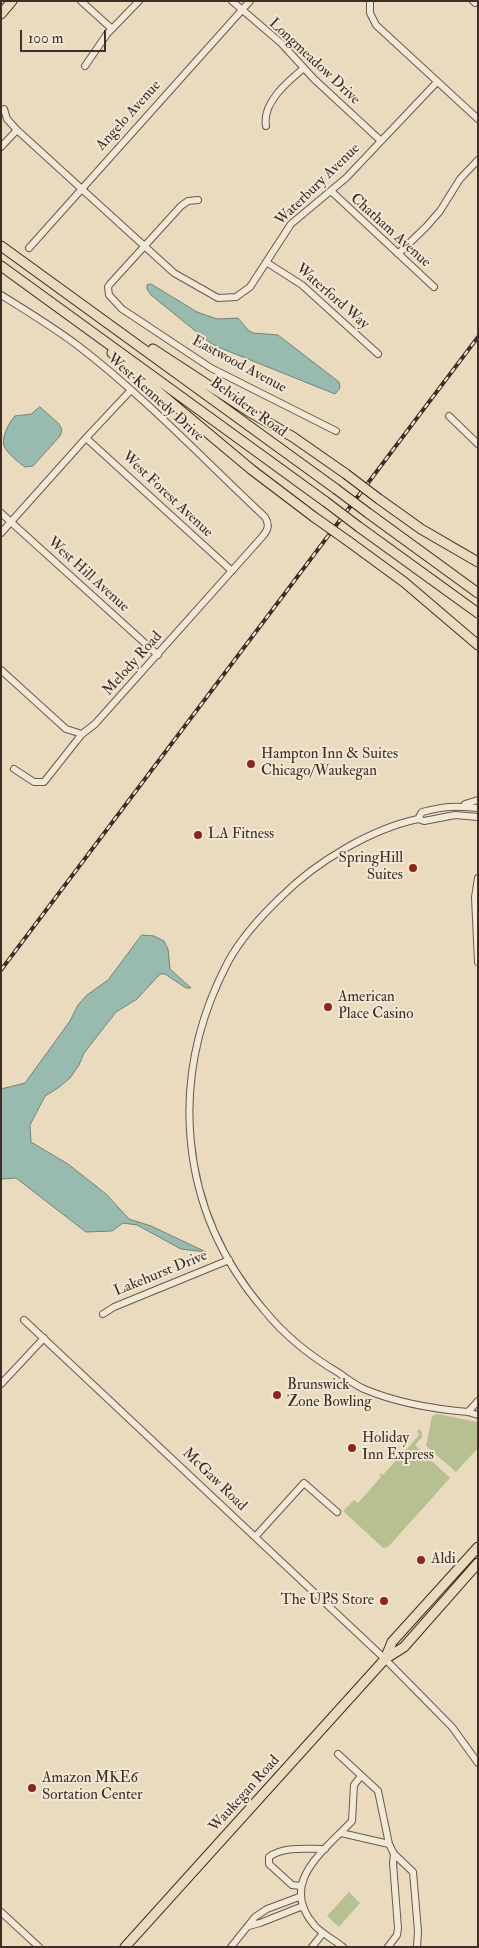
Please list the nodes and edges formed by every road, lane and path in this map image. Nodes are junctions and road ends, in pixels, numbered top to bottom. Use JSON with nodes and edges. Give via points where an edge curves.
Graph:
{"nodes":[{"id":1,"x":12,"y":1,"type":"edge"},
{"id":2,"x":81,"y":1,"type":"edge"},
{"id":3,"x":138,"y":1,"type":"edge"},
{"id":4,"x":232,"y":1,"type":"edge"},
{"id":5,"x":250,"y":1,"type":"edge"},
{"id":6,"x":370,"y":1,"type":"edge"},
{"id":7,"x":242,"y":11,"type":"junction"},
{"id":8,"x":1,"y":14,"type":"edge"},
{"id":9,"x":112,"y":29,"type":"junction"},
{"id":10,"x":85,"y":66,"type":"dead end"},
{"id":11,"x":304,"y":68,"type":"junction"},
{"id":12,"x":437,"y":82,"type":"junction"},
{"id":13,"x":4,"y":110,"type":"dead end"},
{"id":14,"x":478,"y":119,"type":"edge"},
{"id":15,"x":266,"y":126,"type":"dead end"},
{"id":16,"x":17,"y":130,"type":"junction"},
{"id":17,"x":380,"y":140,"type":"junction"},
{"id":18,"x":1,"y":147,"type":"edge"},
{"id":19,"x":478,"y":160,"type":"edge"},
{"id":20,"x":81,"y":188,"type":"junction"},
{"id":21,"x":331,"y":192,"type":"junction"},
{"id":22,"x":198,"y":200,"type":"dead end"},
{"id":23,"x":1,"y":246,"type":"edge"},
{"id":24,"x":144,"y":246,"type":"junction"},
{"id":25,"x":29,"y":248,"type":"dead end"},
{"id":26,"x":398,"y":254,"type":"junction"},
{"id":27,"x":266,"y":262,"type":"junction"},
{"id":28,"x":1,"y":266,"type":"edge"},
{"id":29,"x":434,"y":287,"type":"dead end"},
{"id":30,"x":68,"y":294,"type":"junction"},
{"id":31,"x":1,"y":296,"type":"edge"},
{"id":32,"x":43,"y":296,"type":"junction"},
{"id":33,"x":378,"y":354,"type":"dead end"},
{"id":34,"x":132,"y":390,"type":"junction"},
{"id":35,"x":449,"y":416,"type":"dead end"},
{"id":36,"x":336,"y":431,"type":"dead end"},
{"id":37,"x":86,"y":438,"type":"junction"},
{"id":38,"x":478,"y":444,"type":"edge"},
{"id":39,"x":1,"y":513,"type":"edge"},
{"id":40,"x":12,"y":522,"type":"junction"},
{"id":41,"x":1,"y":533,"type":"edge"},
{"id":42,"x":262,"y":537,"type":"joint"},
{"id":43,"x":478,"y":562,"type":"edge"},
{"id":44,"x":232,"y":570,"type":"junction"},
{"id":45,"x":478,"y":593,"type":"edge"},
{"id":46,"x":478,"y":613,"type":"edge"},
{"id":47,"x":478,"y":646,"type":"edge"},
{"id":48,"x":158,"y":655,"type":"junction"},
{"id":49,"x":1,"y":670,"type":"edge"},
{"id":50,"x":82,"y":734,"type":"junction"},
{"id":51,"x":14,"y":770,"type":"dead end"},
{"id":52,"x":478,"y":800,"type":"edge"},
{"id":53,"x":453,"y":805,"type":"junction"},
{"id":54,"x":478,"y":808,"type":"edge"},
{"id":55,"x":478,"y":817,"type":"edge"},
{"id":56,"x":418,"y":819,"type":"junction"},
{"id":57,"x":478,"y":878,"type":"edge"},
{"id":58,"x":478,"y":962,"type":"edge"},
{"id":59,"x":229,"y":1260,"type":"junction"},
{"id":60,"x":103,"y":1314,"type":"dead end"},
{"id":61,"x":24,"y":1320,"type":"dead end"},
{"id":62,"x":44,"y":1338,"type":"junction"},
{"id":63,"x":1,"y":1384,"type":"edge"},
{"id":64,"x":478,"y":1401,"type":"edge"},
{"id":65,"x":468,"y":1412,"type":"junction"},
{"id":66,"x":478,"y":1415,"type":"edge"},
{"id":67,"x":337,"y":1512,"type":"dead end"},
{"id":68,"x":255,"y":1537,"type":"junction"},
{"id":69,"x":478,"y":1547,"type":"edge"},
{"id":70,"x":478,"y":1564,"type":"edge"},
{"id":71,"x":385,"y":1659,"type":"junction"},
{"id":72,"x":338,"y":1754,"type":"dead end"},
{"id":73,"x":478,"y":1763,"type":"edge"},
{"id":74,"x":361,"y":1776,"type":"junction"},
{"id":75,"x":342,"y":1833,"type":"junction"},
{"id":76,"x":389,"y":1844,"type":"junction"},
{"id":77,"x":325,"y":1849,"type":"junction"},
{"id":78,"x":394,"y":1854,"type":"junction"},
{"id":79,"x":301,"y":1886,"type":"junction"},
{"id":80,"x":299,"y":1897,"type":"junction"},
{"id":81,"x":303,"y":1906,"type":"junction"},
{"id":82,"x":1,"y":1912,"type":"edge"},
{"id":83,"x":262,"y":1912,"type":"junction"},
{"id":84,"x":266,"y":1920,"type":"junction"},
{"id":85,"x":249,"y":1926,"type":"junction"},
{"id":86,"x":323,"y":1933,"type":"junction"},
{"id":87,"x":39,"y":1947,"type":"edge"},
{"id":88,"x":125,"y":1947,"type":"edge"},
{"id":89,"x":231,"y":1947,"type":"edge"},
{"id":90,"x":312,"y":1947,"type":"edge"},
{"id":91,"x":343,"y":1947,"type":"edge"},
{"id":92,"x":388,"y":1947,"type":"edge"},
{"id":93,"x":417,"y":1947,"type":"edge"}],
"edges":[{"from":1,"to":8,"type":"main road"},
{"from":2,"to":9,"type":"street"},
{"from":3,"to":9,"type":"street"},
{"from":4,"to":7,"type":"street","name":"Longmeadow Drive"},
{"from":5,"to":7,"type":"street","name":"Angelo Avenue"},
{"from":6,"to":12,"type":"street","via":[[370,13],[376,25]]},
{"from":7,"to":11,"type":"street","name":"Longmeadow Drive","via":[[281,43]]},
{"from":7,"to":20,"type":"street","name":"Angelo Avenue"},
{"from":9,"to":10,"type":"street"},
{"from":11,"to":15,"type":"street","via":[[276,95],[264,118]]},
{"from":11,"to":17,"type":"street","name":"Longmeadow Drive"},
{"from":12,"to":14,"type":"street"},
{"from":12,"to":17,"type":"street","name":"Waterbury Avenue"},
{"from":13,"to":16,"type":"street"},
{"from":16,"to":18,"type":"street"},
{"from":16,"to":20,"type":"street"},
{"from":17,"to":21,"type":"street","name":"Waterbury Avenue"},
{"from":19,"to":26,"type":"street","via":[[460,178],[440,211]]},
{"from":20,"to":24,"type":"street"},
{"from":20,"to":25,"type":"street","name":"Angelo Avenue"},
{"from":21,"to":26,"type":"street","name":"Chatham Avenue"},
{"from":21,"to":27,"type":"street","name":"Waterbury Avenue","via":[[291,224]]},
{"from":22,"to":24,"type":"street","via":[[181,206]]},
{"from":23,"to":30,"type":"main road","name":"Belvidere Road"},
{"from":24,"to":27,"type":"street","name":"Waterbury Avenue","via":[[174,273],[218,298],[230,299],[246,292]]},
{"from":24,"to":36,"type":"street","name":"Eastwood Avenue","via":[[108,287],[112,301],[211,368]]},
{"from":26,"to":29,"type":"street","name":"Chatham Avenue"},
{"from":27,"to":33,"type":"street","name":"Waterford Way","via":[[302,285]]},
{"from":28,"to":32,"type":"main road","name":"Belvidere Road"},
{"from":30,"to":43,"type":"main road","bridge":true,"via":[[293,437],[421,529]]},
{"from":30,"to":45,"type":"main road","name":"Belvidere Road","bridge":true},
{"from":31,"to":34,"type":"street","name":"West Kennedy Drive","via":[[42,320]]},
{"from":32,"to":46,"type":"main road","name":"Belvidere Road","bridge":true},
{"from":32,"to":47,"type":"main road","bridge":true,"via":[[252,470],[404,582]]},
{"from":34,"to":37,"type":"street"},
{"from":34,"to":42,"type":"street","name":"West Kennedy Drive","via":[[268,521],[268,530]]},
{"from":35,"to":38,"type":"street"},
{"from":37,"to":40,"type":"street"},
{"from":37,"to":44,"type":"street","name":"West Forest Avenue"},
{"from":39,"to":40,"type":"street","name":"West Hill Avenue"},
{"from":40,"to":41,"type":"street"},
{"from":40,"to":48,"type":"street","name":"West Hill Avenue"},
{"from":42,"to":44,"type":"street","name":"Melody Road"},
{"from":44,"to":48,"type":"street","name":"Melody Road"},
{"from":48,"to":50,"type":"street","name":"Melody Road"},
{"from":49,"to":50,"type":"street","via":[[66,729]]},
{"from":50,"to":51,"type":"street","name":"Melody Road","via":[[44,782],[34,782]]},
{"from":52,"to":53,"type":"street"},
{"from":53,"to":54,"type":"street"},
{"from":53,"to":56,"type":"street","via":[[422,812]]},
{"from":55,"to":56,"type":"street","via":[[455,815],[424,821]]},
{"from":56,"to":59,"type":"street","via":[[347,847],[291,886],[244,939],[229,961],[212,997],[199,1034],[190,1083],[190,1135],[202,1201]]},
{"from":57,"to":58,"type":"street","via":[[475,897]]},
{"from":59,"to":60,"type":"street","name":"Lakehurst Drive"},
{"from":59,"to":65,"type":"street","via":[[239,1279],[271,1319],[292,1341],[319,1361],[379,1395],[401,1402]]},
{"from":61,"to":62,"type":"street","name":"McGaw Road"},
{"from":62,"to":63,"type":"street"},
{"from":62,"to":68,"type":"street","name":"McGaw Road"},
{"from":64,"to":65,"type":"street"},
{"from":65,"to":66,"type":"street"},
{"from":67,"to":68,"type":"street","via":[[304,1483]]},
{"from":68,"to":71,"type":"street","name":"McGaw Road"},
{"from":69,"to":71,"type":"main road","name":"Waukegan Road","via":[[392,1642]]},
{"from":70,"to":71,"type":"main road","name":"Waukegan Road","via":[[404,1647]]},
{"from":71,"to":73,"type":"street","name":"McGaw Road","via":[[452,1727]]},
{"from":71,"to":88,"type":"main road","name":"Waukegan Road"},
{"from":72,"to":74,"type":"street"},
{"from":74,"to":75,"type":"street","via":[[354,1785],[352,1821]]},
{"from":74,"to":76,"type":"street","via":[[378,1791]]},
{"from":75,"to":76,"type":"street"},
{"from":75,"to":77,"type":"street"},
{"from":76,"to":78,"type":"street"},
{"from":77,"to":79,"type":"street"},
{"from":77,"to":79,"type":"street","via":[[284,1850],[269,1857],[269,1864],[292,1885]]},
{"from":78,"to":92,"type":"street","via":[[398,1928]]},
{"from":78,"to":93,"type":"street","via":[[413,1872]]},
{"from":79,"to":80,"type":"street"},
{"from":80,"to":81,"type":"street"},
{"from":80,"to":83,"type":"street"},
{"from":81,"to":84,"type":"street"},
{"from":81,"to":86,"type":"street","via":[[307,1916]]},
{"from":82,"to":87,"type":"street"},
{"from":83,"to":84,"type":"street"},
{"from":83,"to":85,"type":"street"},
{"from":84,"to":85,"type":"street"},
{"from":85,"to":89,"type":"street"},
{"from":86,"to":90,"type":"street"},
{"from":86,"to":91,"type":"street"}]}
